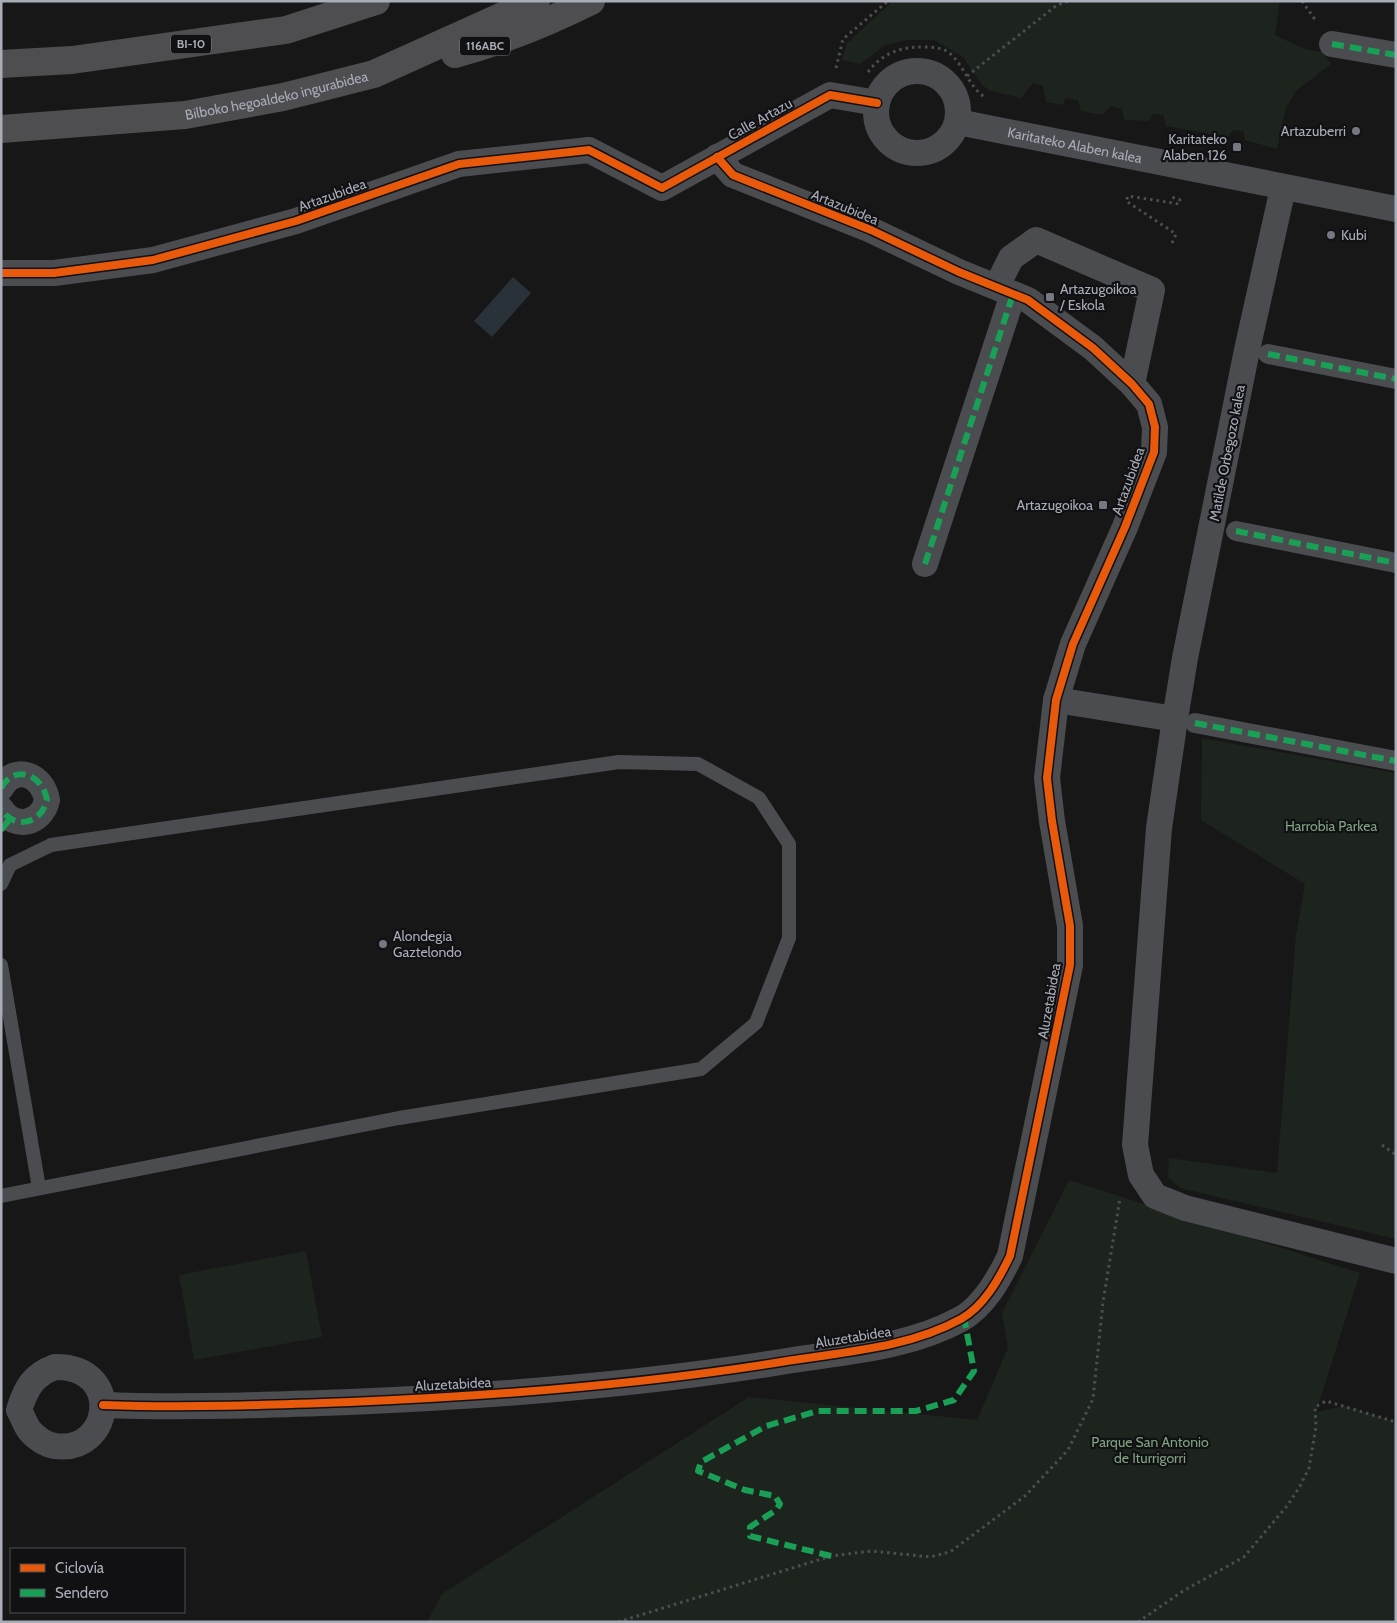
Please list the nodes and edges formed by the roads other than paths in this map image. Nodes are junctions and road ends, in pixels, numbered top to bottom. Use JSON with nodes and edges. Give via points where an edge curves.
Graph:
{"nodes":[{"id":1,"x":376,"y":1,"type":"edge"},
{"id":2,"x":536,"y":1,"type":"edge"},
{"id":3,"x":591,"y":1,"type":"edge"},
{"id":4,"x":1332,"y":44,"type":"dead end"},
{"id":5,"x":1396,"y":55,"type":"edge"},
{"id":6,"x":1,"y":64,"type":"edge"},
{"id":7,"x":374,"y":74,"type":"junction"},
{"id":8,"x":853,"y":99,"type":"junction"},
{"id":9,"x":958,"y":122,"type":"junction"},
{"id":10,"x":1,"y":129,"type":"edge"},
{"id":11,"x":717,"y":157,"type":"junction"},
{"id":12,"x":662,"y":188,"type":"joint"},
{"id":13,"x":1283,"y":188,"type":"junction"},
{"id":14,"x":1396,"y":210,"type":"edge"},
{"id":15,"x":1,"y":273,"type":"edge"},
{"id":16,"x":1005,"y":290,"type":"junction"},
{"id":17,"x":1268,"y":354,"type":"dead end"},
{"id":18,"x":1396,"y":379,"type":"edge"},
{"id":19,"x":1132,"y":384,"type":"junction"},
{"id":20,"x":1236,"y":531,"type":"dead end"},
{"id":21,"x":1396,"y":563,"type":"edge"},
{"id":22,"x":925,"y":564,"type":"dead end"},
{"id":23,"x":1056,"y":700,"type":"junction"},
{"id":24,"x":1185,"y":721,"type":"junction"},
{"id":25,"x":1396,"y":761,"type":"edge"},
{"id":26,"x":1,"y":788,"type":"edge"},
{"id":27,"x":4,"y":819,"type":"edge"},
{"id":28,"x":1,"y":884,"type":"edge"},
{"id":29,"x":1,"y":965,"type":"edge"},
{"id":30,"x":39,"y":1188,"type":"junction"},
{"id":31,"x":1,"y":1196,"type":"edge"},
{"id":32,"x":1396,"y":1260,"type":"edge"},
{"id":33,"x":103,"y":1405,"type":"junction"},
{"id":34,"x":10,"y":1410,"type":"edge"}],
"edges":[{"from":1,"to":6,"type":"highway","number":"BI-10","via":[[286,30],[72,60]]},
{"from":2,"to":7,"type":"highway","name":"Bilboko hegoaldeko ingurabidea"},
{"from":3,"to":7,"type":"highway","number":"116ABC","via":[[484,46]]},
{"from":4,"to":5,"type":"street"},
{"from":7,"to":10,"type":"highway","name":"Bilboko hegoaldeko ingurabidea","via":[[283,97],[184,115]]},
{"from":8,"to":9,"type":"street","via":[[876,120],[883,136],[895,147],[911,153],[927,152],[942,144]]},
{"from":8,"to":9,"type":"street","via":[[885,86],[900,75],[919,71],[937,76],[951,89],[957,102]]},
{"from":8,"to":11,"type":"street","name":"Calle Artazu"},
{"from":9,"to":13,"type":"street","name":"Karitateko Alaben kalea"},
{"from":11,"to":12,"type":"street","name":"Calle Artazu"},
{"from":11,"to":16,"type":"street","name":"Artazubidea","via":[[733,175],[871,230]]},
{"from":12,"to":15,"type":"street","name":"Artazubidea","via":[[589,150],[459,164],[296,221],[153,260],[54,274]]},
{"from":13,"to":14,"type":"street","name":"Karitateko Alaben kalea"},
{"from":13,"to":24,"type":"street","name":"Matilde Orbegozo kalea","via":[[1185,658]]},
{"from":16,"to":19,"type":"street","name":"Artazubidea","via":[[1028,300],[1057,320]]},
{"from":16,"to":19,"type":"street","via":[[1011,258],[1036,240],[1152,290]]},
{"from":16,"to":22,"type":"street"},
{"from":17,"to":18,"type":"street"},
{"from":19,"to":23,"type":"street","name":"Artazubidea","via":[[1149,404],[1155,426],[1154,452],[1073,644]]},
{"from":20,"to":21,"type":"street","name":"Matilde Orbegozo kalea"},
{"from":23,"to":24,"type":"street"},
{"from":23,"to":33,"type":"street","name":"Aluzetabidea","via":[[1047,778],[1070,926],[1070,965],[1010,1256],[998,1281],[964,1317],[908,1341],[629,1383],[458,1397],[197,1408]]},
{"from":24,"to":25,"type":"street"},
{"from":24,"to":32,"type":"street","via":[[1159,828],[1135,1145],[1141,1175],[1155,1196],[1185,1208]]},
{"from":26,"to":27,"type":"street","via":[[7,779],[22,774],[36,778],[46,791],[45,808],[34,820],[18,822]]},
{"from":28,"to":30,"type":"lane","via":[[10,865],[51,845],[619,762],[698,764],[759,798],[789,844],[789,938],[756,1023],[701,1070],[399,1118]]},
{"from":29,"to":30,"type":"lane"},
{"from":30,"to":31,"type":"lane"},
{"from":33,"to":34,"type":"street","via":[[96,1429],[76,1445],[64,1447],[51,1446],[39,1440]]},
{"from":33,"to":34,"type":"street","via":[[93,1379],[68,1366],[42,1372]]}]}
